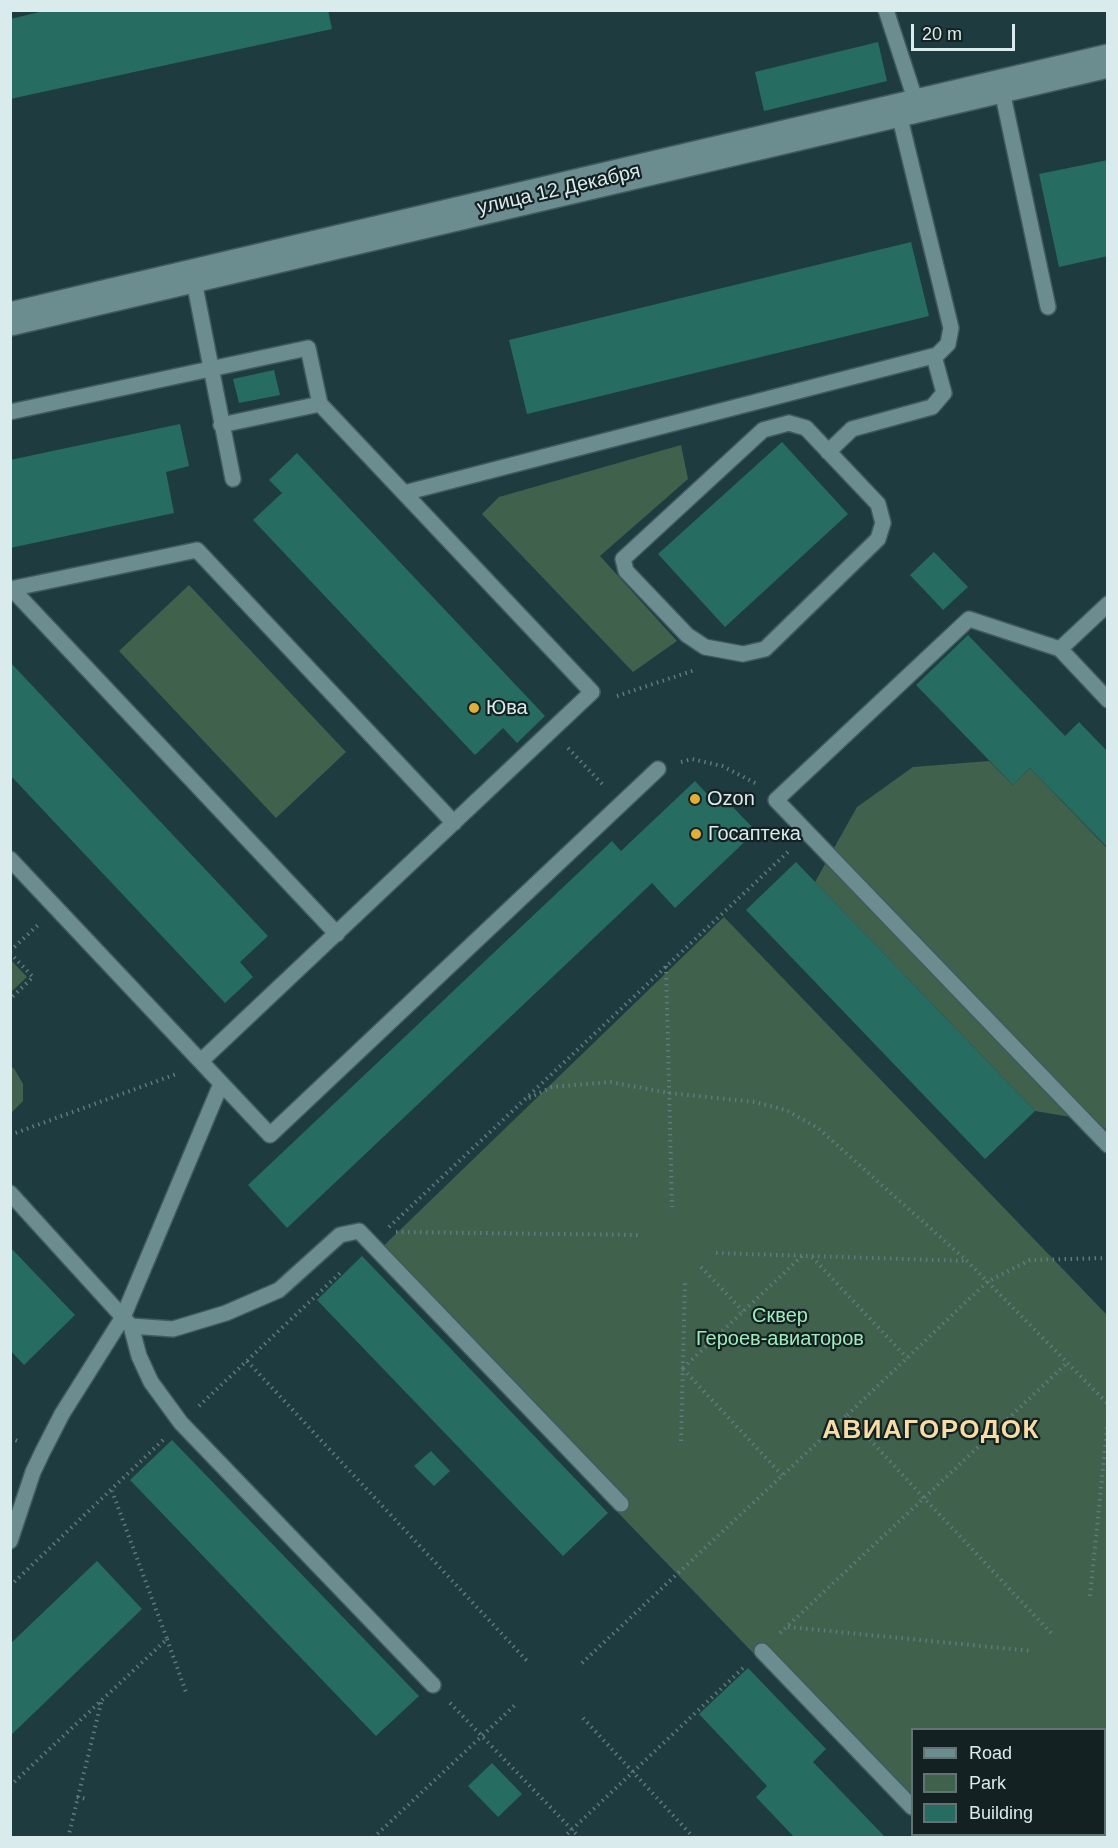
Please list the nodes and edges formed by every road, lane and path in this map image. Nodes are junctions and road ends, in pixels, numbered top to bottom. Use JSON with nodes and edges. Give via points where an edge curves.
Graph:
{"nodes":[{"id":1,"x":886,"y":10,"type":"edge"},
{"id":2,"x":1107,"y":61,"type":"edge"},
{"id":3,"x":1001,"y":86,"type":"junction"},
{"id":4,"x":907,"y":108,"type":"junction"},
{"id":5,"x":193,"y":276,"type":"junction"},
{"id":6,"x":1048,"y":307,"type":"dead end"},
{"id":7,"x":10,"y":319,"type":"edge"},
{"id":8,"x":934,"y":356,"type":"junction"},
{"id":9,"x":210,"y":369,"type":"junction"},
{"id":10,"x":320,"y":404,"type":"junction"},
{"id":11,"x":10,"y":412,"type":"edge"},
{"id":12,"x":221,"y":425,"type":"junction"},
{"id":13,"x":828,"y":452,"type":"junction"},
{"id":14,"x":233,"y":479,"type":"dead end"},
{"id":15,"x":404,"y":493,"type":"junction"},
{"id":16,"x":11,"y":589,"type":"edge"},
{"id":17,"x":1107,"y":604,"type":"edge"},
{"id":18,"x":1060,"y":649,"type":"junction"},
{"id":19,"x":724,"y":650,"type":"junction"},
{"id":20,"x":1107,"y":700,"type":"edge"},
{"id":21,"x":574,"y":711,"type":"junction"},
{"id":22,"x":552,"y":731,"type":"junction"},
{"id":23,"x":658,"y":768,"type":"joint"},
{"id":24,"x":776,"y":800,"type":"junction"},
{"id":25,"x":621,"y":804,"type":"junction"},
{"id":26,"x":454,"y":823,"type":"junction"},
{"id":27,"x":808,"y":833,"type":"junction"},
{"id":28,"x":10,"y":859,"type":"edge"},
{"id":29,"x":56,"y":908,"type":"junction"},
{"id":30,"x":337,"y":934,"type":"junction"},
{"id":31,"x":10,"y":952,"type":"edge"},
{"id":32,"x":666,"y":966,"type":"junction"},
{"id":33,"x":10,"y":999,"type":"edge"},
{"id":34,"x":201,"y":1061,"type":"junction"},
{"id":35,"x":221,"y":1083,"type":"junction"},
{"id":36,"x":669,"y":1094,"type":"junction"},
{"id":37,"x":523,"y":1101,"type":"junction"},
{"id":38,"x":10,"y":1135,"type":"edge"},
{"id":39,"x":1107,"y":1145,"type":"edge"},
{"id":40,"x":10,"y":1193,"type":"edge"},
{"id":41,"x":672,"y":1207,"type":"dead end"},
{"id":42,"x":641,"y":1235,"type":"dead end"},
{"id":43,"x":371,"y":1244,"type":"junction"},
{"id":44,"x":716,"y":1253,"type":"dead end"},
{"id":45,"x":802,"y":1256,"type":"junction"},
{"id":46,"x":811,"y":1256,"type":"junction"},
{"id":47,"x":1107,"y":1258,"type":"edge"},
{"id":48,"x":967,"y":1261,"type":"junction"},
{"id":49,"x":701,"y":1267,"type":"dead end"},
{"id":50,"x":685,"y":1282,"type":"dead end"},
{"id":51,"x":987,"y":1282,"type":"junction"},
{"id":52,"x":743,"y":1311,"type":"junction"},
{"id":53,"x":127,"y":1321,"type":"junction"},
{"id":54,"x":907,"y":1358,"type":"junction"},
{"id":55,"x":247,"y":1361,"type":"junction"},
{"id":56,"x":1067,"y":1363,"type":"junction"},
{"id":57,"x":683,"y":1369,"type":"junction"},
{"id":58,"x":1107,"y":1404,"type":"edge"},
{"id":59,"x":847,"y":1415,"type":"junction"},
{"id":60,"x":1107,"y":1419,"type":"edge"},
{"id":61,"x":181,"y":1423,"type":"junction"},
{"id":62,"x":681,"y":1441,"type":"dead end"},
{"id":63,"x":782,"y":1475,"type":"junction"},
{"id":64,"x":112,"y":1491,"type":"junction"},
{"id":65,"x":924,"y":1498,"type":"junction"},
{"id":66,"x":621,"y":1504,"type":"dead end"},
{"id":67,"x":16,"y":1508,"type":"edge"},
{"id":68,"x":10,"y":1541,"type":"edge"},
{"id":69,"x":10,"y":1586,"type":"edge"},
{"id":70,"x":1090,"y":1596,"type":"dead end"},
{"id":71,"x":788,"y":1626,"type":"junction"},
{"id":72,"x":1051,"y":1633,"type":"dead end"},
{"id":73,"x":167,"y":1639,"type":"junction"},
{"id":74,"x":762,"y":1651,"type":"junction"},
{"id":75,"x":1032,"y":1651,"type":"dead end"},
{"id":76,"x":529,"y":1663,"type":"dead end"},
{"id":77,"x":582,"y":1663,"type":"dead end"},
{"id":78,"x":433,"y":1685,"type":"joint"},
{"id":79,"x":187,"y":1695,"type":"dead end"},
{"id":80,"x":102,"y":1698,"type":"junction"},
{"id":81,"x":515,"y":1705,"type":"dead end"},
{"id":82,"x":583,"y":1718,"type":"dead end"},
{"id":83,"x":482,"y":1735,"type":"junction"},
{"id":84,"x":633,"y":1772,"type":"junction"},
{"id":85,"x":10,"y":1786,"type":"edge"},
{"id":86,"x":77,"y":1797,"type":"junction"},
{"id":87,"x":87,"y":1799,"type":"dead end"},
{"id":88,"x":911,"y":1806,"type":"edge"},
{"id":89,"x":572,"y":1829,"type":"junction"},
{"id":90,"x":68,"y":1838,"type":"edge"},
{"id":91,"x":373,"y":1838,"type":"edge"},
{"id":92,"x":563,"y":1838,"type":"edge"},
{"id":93,"x":580,"y":1838,"type":"edge"},
{"id":94,"x":694,"y":1838,"type":"edge"}],
"edges":[{"from":1,"to":4,"type":"lane"},
{"from":2,"to":3,"type":"main road","name":"улица 12 Декабря"},
{"from":3,"to":4,"type":"main road","name":"улица 12 Декабря"},
{"from":3,"to":6,"type":"lane"},
{"from":4,"to":5,"type":"main road","name":"улица 12 Декабря"},
{"from":4,"to":8,"type":"lane","via":[[951,328],[948,345]]},
{"from":5,"to":7,"type":"main road","name":"улица 12 Декабря"},
{"from":5,"to":9,"type":"lane"},
{"from":8,"to":13,"type":"lane","via":[[944,393],[932,407],[852,429]]},
{"from":8,"to":15,"type":"lane"},
{"from":9,"to":10,"type":"lane","via":[[308,348]]},
{"from":9,"to":11,"type":"lane"},
{"from":9,"to":12,"type":"lane"},
{"from":10,"to":12,"type":"lane"},
{"from":10,"to":15,"type":"lane"},
{"from":12,"to":14,"type":"lane"},
{"from":13,"to":19,"type":"lane","via":[[878,504],[883,523],[878,540],[765,649],[743,654]]},
{"from":13,"to":19,"type":"lane","via":[[806,428],[789,423],[763,430],[623,559],[626,571],[687,635],[705,647]]},
{"from":15,"to":21,"type":"lane","via":[[592,692]]},
{"from":16,"to":26,"type":"lane","via":[[197,549]]},
{"from":16,"to":30,"type":"lane"},
{"from":17,"to":18,"type":"lane"},
{"from":18,"to":20,"type":"lane"},
{"from":18,"to":24,"type":"lane","via":[[969,619]]},
{"from":19,"to":21,"type":"path","via":[[723,661]]},
{"from":21,"to":22,"type":"lane"},
{"from":22,"to":25,"type":"path"},
{"from":22,"to":26,"type":"lane"},
{"from":23,"to":24,"type":"path","via":[[692,759],[722,766],[752,780]]},
{"from":23,"to":25,"type":"lane"},
{"from":24,"to":27,"type":"lane"},
{"from":25,"to":35,"type":"lane","via":[[270,1135]]},
{"from":26,"to":30,"type":"lane"},
{"from":27,"to":32,"type":"path"},
{"from":27,"to":39,"type":"lane"},
{"from":28,"to":29,"type":"lane"},
{"from":29,"to":31,"type":"path"},
{"from":29,"to":34,"type":"lane"},
{"from":30,"to":34,"type":"lane"},
{"from":31,"to":33,"type":"path","via":[[33,977]]},
{"from":32,"to":36,"type":"path"},
{"from":32,"to":37,"type":"path"},
{"from":34,"to":35,"type":"lane"},
{"from":34,"to":38,"type":"path","via":[[172,1076]]},
{"from":35,"to":53,"type":"lane"},
{"from":36,"to":37,"type":"path","via":[[610,1082],[552,1087]]},
{"from":36,"to":41,"type":"path"},
{"from":36,"to":48,"type":"path","via":[[755,1102],[786,1110],[818,1128]]},
{"from":37,"to":42,"type":"path","via":[[384,1232]]},
{"from":40,"to":53,"type":"lane"},
{"from":43,"to":53,"type":"lane","via":[[359,1232],[340,1235],[279,1290],[225,1313],[173,1329]]},
{"from":43,"to":55,"type":"path"},
{"from":43,"to":66,"type":"lane"},
{"from":44,"to":45,"type":"path"},
{"from":45,"to":46,"type":"path"},
{"from":45,"to":52,"type":"path"},
{"from":46,"to":48,"type":"path"},
{"from":46,"to":54,"type":"path"},
{"from":47,"to":51,"type":"path","via":[[1030,1260]]},
{"from":48,"to":51,"type":"path"},
{"from":49,"to":52,"type":"path"},
{"from":50,"to":57,"type":"path"},
{"from":51,"to":54,"type":"path"},
{"from":51,"to":56,"type":"path"},
{"from":52,"to":57,"type":"path"},
{"from":53,"to":61,"type":"lane","via":[[151,1382]]},
{"from":53,"to":67,"type":"lane","via":[[62,1414]]},
{"from":54,"to":59,"type":"path"},
{"from":55,"to":61,"type":"path"},
{"from":55,"to":76,"type":"path"},
{"from":56,"to":58,"type":"path"},
{"from":56,"to":65,"type":"path"},
{"from":57,"to":62,"type":"path"},
{"from":57,"to":63,"type":"path"},
{"from":59,"to":63,"type":"path"},
{"from":59,"to":65,"type":"path"},
{"from":60,"to":70,"type":"path"},
{"from":61,"to":64,"type":"path"},
{"from":61,"to":78,"type":"lane"},
{"from":63,"to":77,"type":"path"},
{"from":64,"to":69,"type":"path"},
{"from":64,"to":73,"type":"path"},
{"from":65,"to":71,"type":"path"},
{"from":65,"to":72,"type":"path"},
{"from":67,"to":68,"type":"lane"},
{"from":71,"to":74,"type":"path"},
{"from":71,"to":75,"type":"path"},
{"from":73,"to":79,"type":"path"},
{"from":73,"to":80,"type":"path"},
{"from":74,"to":84,"type":"path"},
{"from":74,"to":88,"type":"lane"},
{"from":78,"to":83,"type":"path"},
{"from":80,"to":85,"type":"path"},
{"from":80,"to":86,"type":"path"},
{"from":81,"to":83,"type":"path"},
{"from":82,"to":84,"type":"path"},
{"from":83,"to":89,"type":"path"},
{"from":83,"to":91,"type":"path"},
{"from":84,"to":89,"type":"path"},
{"from":84,"to":94,"type":"path"},
{"from":86,"to":87,"type":"path"},
{"from":86,"to":90,"type":"path"},
{"from":89,"to":92,"type":"path"},
{"from":89,"to":93,"type":"path"}]}
